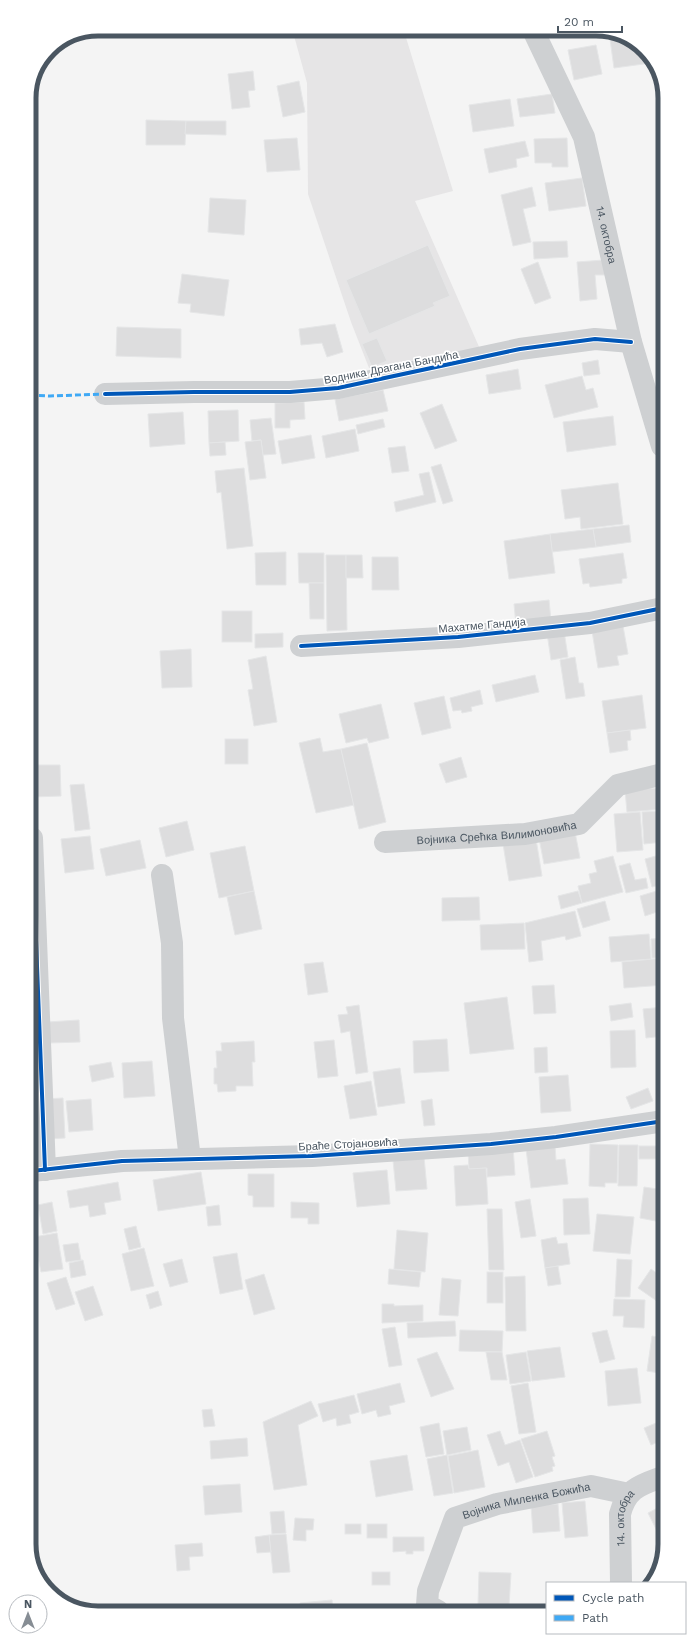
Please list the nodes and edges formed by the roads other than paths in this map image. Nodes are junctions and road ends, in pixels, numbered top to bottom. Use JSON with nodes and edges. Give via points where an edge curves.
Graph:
{"nodes":[{"id":1,"x":536,"y":36,"type":"edge"},
{"id":2,"x":631,"y":342,"type":"junction"},
{"id":3,"x":105,"y":394,"type":"dead end"},
{"id":4,"x":658,"y":433,"type":"edge"},
{"id":5,"x":658,"y":609,"type":"edge"},
{"id":6,"x":302,"y":646,"type":"dead end"},
{"id":7,"x":658,"y":775,"type":"edge"},
{"id":8,"x":385,"y":842,"type":"dead end"},
{"id":9,"x":162,"y":875,"type":"dead end"},
{"id":10,"x":36,"y":1060,"type":"edge"},
{"id":11,"x":658,"y":1122,"type":"edge"},
{"id":12,"x":190,"y":1159,"type":"junction"},
{"id":13,"x":38,"y":1171,"type":"edge"},
{"id":14,"x":658,"y":1479,"type":"edge"},
{"id":15,"x":629,"y":1494,"type":"junction"},
{"id":16,"x":621,"y":1582,"type":"edge"},
{"id":17,"x":429,"y":1606,"type":"edge"}],
"edges":[{"from":1,"to":2,"type":"street","name":"14. октобра","via":[[584,137]]},
{"from":2,"to":3,"type":"street","name":"Водника Драгана Бандића","via":[[595,339],[520,350],[338,388],[290,392]]},
{"from":2,"to":4,"type":"street","name":"14. октобра"},
{"from":5,"to":6,"type":"street","name":"Махатме Гандија","via":[[590,623],[458,637]]},
{"from":7,"to":8,"type":"street","name":"Војника Срећка Вилимоновића","via":[[618,785],[579,824],[525,834]]},
{"from":9,"to":12,"type":"street","via":[[172,943],[173,1018]]},
{"from":10,"to":13,"type":"street"},
{"from":11,"to":12,"type":"street","name":"Браће Стојановића","via":[[490,1144],[312,1156]]},
{"from":12,"to":13,"type":"street","name":"Браће Стојановића","via":[[122,1161]]},
{"from":14,"to":15,"type":"street","name":"14. октобра","via":[[638,1487]]},
{"from":15,"to":16,"type":"street","name":"14. октобра","via":[[620,1514]]},
{"from":15,"to":17,"type":"street","name":"Војника Миленка Божића","via":[[591,1486],[497,1504],[455,1518],[428,1591]]}]}
